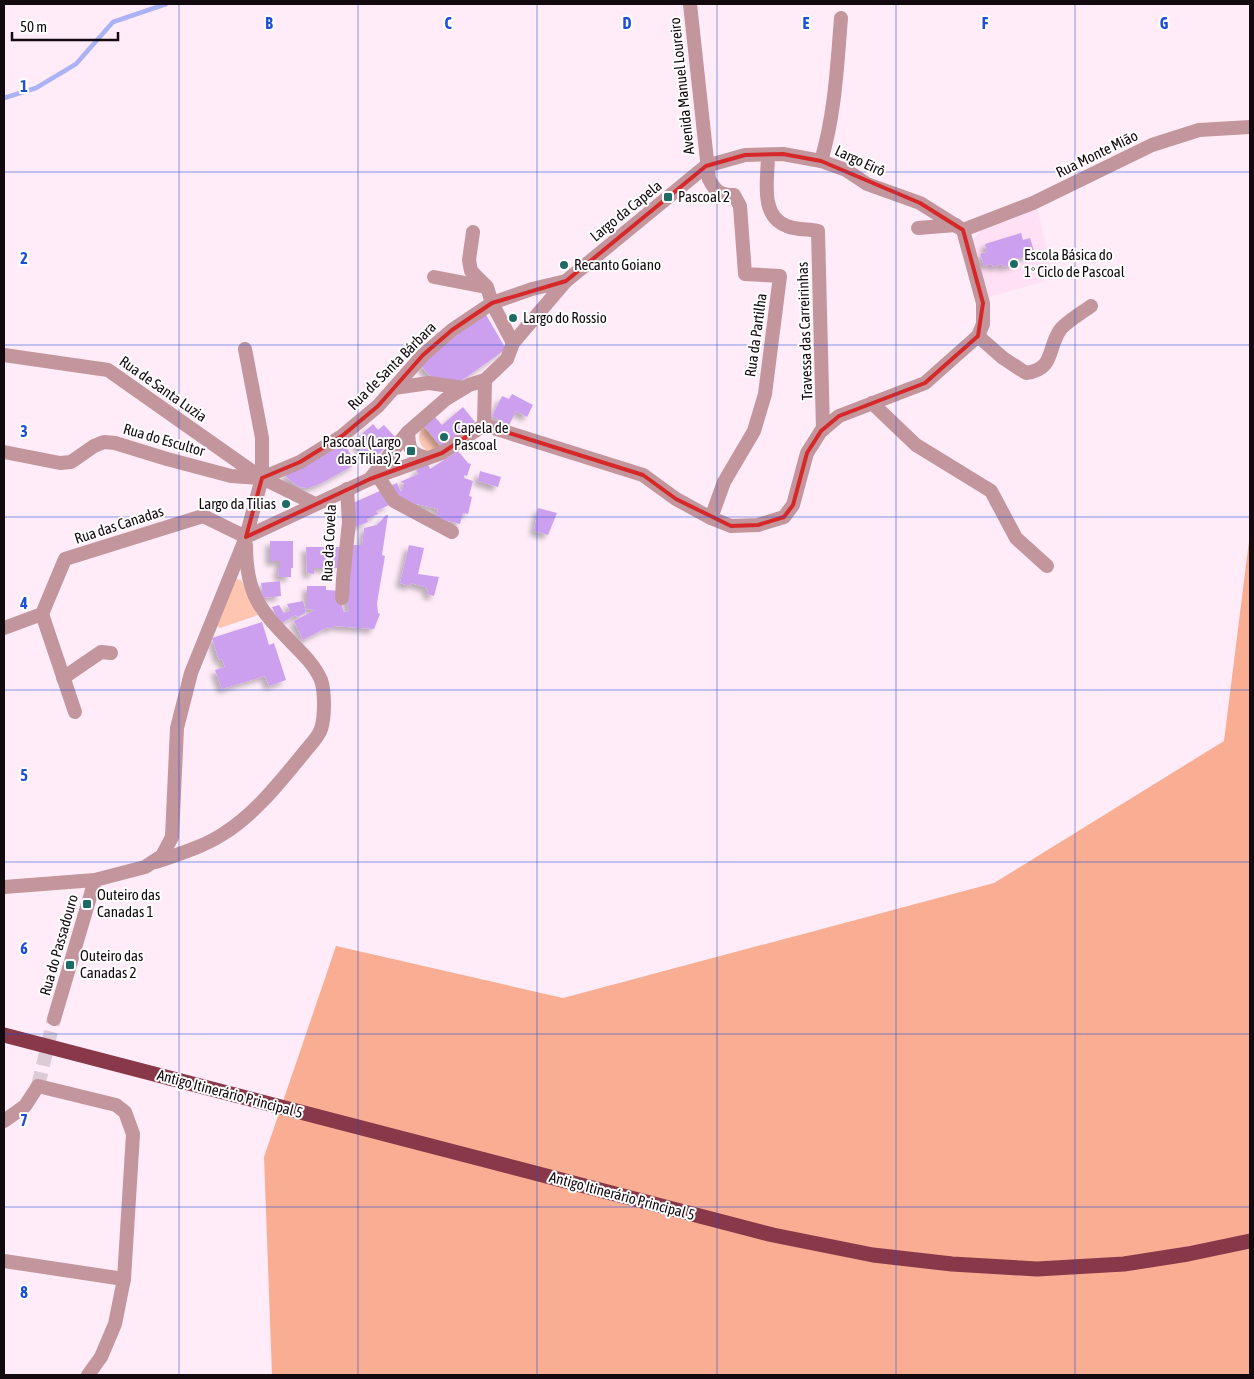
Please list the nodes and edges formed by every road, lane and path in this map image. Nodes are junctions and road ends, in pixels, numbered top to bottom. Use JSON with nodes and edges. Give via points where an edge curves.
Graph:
{"nodes":[{"id":1,"x":690,"y":4,"type":"edge"},
{"id":2,"x":841,"y":18,"type":"dead end"},
{"id":3,"x":1250,"y":127,"type":"edge"},
{"id":4,"x":768,"y":155,"type":"junction"},
{"id":5,"x":821,"y":161,"type":"junction"},
{"id":6,"x":706,"y":166,"type":"junction"},
{"id":7,"x":960,"y":227,"type":"junction"},
{"id":8,"x":918,"y":228,"type":"dead end"},
{"id":9,"x":473,"y":232,"type":"dead end"},
{"id":10,"x":434,"y":277,"type":"dead end"},
{"id":11,"x":566,"y":281,"type":"junction"},
{"id":12,"x":487,"y":287,"type":"junction"},
{"id":13,"x":492,"y":303,"type":"junction"},
{"id":14,"x":1091,"y":306,"type":"dead end"},
{"id":15,"x":978,"y":336,"type":"junction"},
{"id":16,"x":513,"y":343,"type":"junction"},
{"id":17,"x":245,"y":349,"type":"dead end"},
{"id":18,"x":4,"y":355,"type":"edge"},
{"id":19,"x":485,"y":380,"type":"junction"},
{"id":20,"x":394,"y":388,"type":"junction"},
{"id":21,"x":464,"y":388,"type":"junction"},
{"id":22,"x":872,"y":403,"type":"junction"},
{"id":23,"x":484,"y":425,"type":"junction"},
{"id":24,"x":823,"y":430,"type":"junction"},
{"id":25,"x":408,"y":432,"type":"junction"},
{"id":26,"x":4,"y":452,"type":"edge"},
{"id":27,"x":427,"y":458,"type":"junction"},
{"id":28,"x":262,"y":478,"type":"junction"},
{"id":29,"x":374,"y":478,"type":"junction"},
{"id":30,"x":347,"y":489,"type":"junction"},
{"id":31,"x":315,"y":504,"type":"junction"},
{"id":32,"x":711,"y":518,"type":"junction"},
{"id":33,"x":452,"y":532,"type":"dead end"},
{"id":34,"x":246,"y":537,"type":"junction"},
{"id":35,"x":1047,"y":566,"type":"dead end"},
{"id":36,"x":342,"y":598,"type":"dead end"},
{"id":37,"x":42,"y":614,"type":"junction"},
{"id":38,"x":4,"y":628,"type":"edge"},
{"id":39,"x":111,"y":653,"type":"dead end"},
{"id":40,"x":63,"y":678,"type":"junction"},
{"id":41,"x":75,"y":712,"type":"dead end"},
{"id":42,"x":145,"y":866,"type":"junction"},
{"id":43,"x":94,"y":880,"type":"junction"},
{"id":44,"x":4,"y":886,"type":"edge"},
{"id":45,"x":54,"y":1019,"type":"tunnel mouth"},
{"id":46,"x":4,"y":1036,"type":"edge"},
{"id":47,"x":4,"y":1121,"type":"edge"},
{"id":48,"x":1250,"y":1241,"type":"edge"},
{"id":49,"x":4,"y":1261,"type":"edge"},
{"id":50,"x":124,"y":1279,"type":"junction"},
{"id":51,"x":88,"y":1375,"type":"edge"}],
"edges":[{"from":1,"to":6,"type":"street","name":"Avenida Manuel Loureiro"},
{"from":2,"to":5,"type":"street","via":[[834,105]]},
{"from":3,"to":7,"type":"street","name":"Rua Monte Mião","via":[[1199,130],[1152,145],[1033,203]]},
{"from":4,"to":5,"type":"street","name":"Largo Eirô","via":[[783,154]]},
{"from":4,"to":6,"type":"street","name":"Largo Eirô","via":[[745,155]]},
{"from":4,"to":24,"type":"street","name":"Travessa das Carreirinhas","via":[[766,199],[776,221],[818,231]]},
{"from":5,"to":7,"type":"street","name":"Largo Eirô","via":[[846,170],[867,184],[920,203]]},
{"from":6,"to":11,"type":"street","name":"Largo da Capela"},
{"from":6,"to":32,"type":"street","name":"Rua da Partilha","via":[[714,189],[720,194],[734,195],[740,206],[745,274],[780,276],[765,394],[754,431],[724,482]]},
{"from":7,"to":8,"type":"street","name":"Rua Monte Mião"},
{"from":7,"to":15,"type":"street","via":[[983,303],[983,324]]},
{"from":9,"to":12,"type":"street","via":[[469,260],[471,271]]},
{"from":10,"to":12,"type":"street"},
{"from":11,"to":13,"type":"street"},
{"from":11,"to":16,"type":"street"},
{"from":12,"to":13,"type":"street"},
{"from":13,"to":16,"type":"street"},
{"from":13,"to":20,"type":"street","name":"Rua de Santa Bárbara","via":[[452,330],[423,355]]},
{"from":14,"to":15,"type":"street","via":[[1061,329],[1045,365],[1038,371],[1026,373]]},
{"from":15,"to":22,"type":"street","via":[[925,382]]},
{"from":16,"to":19,"type":"street","via":[[506,358]]},
{"from":17,"to":28,"type":"street","via":[[262,438]]},
{"from":18,"to":28,"type":"street","name":"Rua de Santa Luzia","via":[[108,370]]},
{"from":19,"to":21,"type":"street"},
{"from":19,"to":23,"type":"street"},
{"from":20,"to":21,"type":"street","via":[[429,383]]},
{"from":20,"to":28,"type":"street","name":"Rua de Santa Bárbara","via":[[342,436],[300,462]]},
{"from":21,"to":25,"type":"street","via":[[446,398]]},
{"from":22,"to":24,"type":"street","via":[[839,416]]},
{"from":22,"to":35,"type":"street","via":[[916,444],[991,491],[1016,538]]},
{"from":23,"to":27,"type":"street","via":[[442,453]]},
{"from":23,"to":32,"type":"street","via":[[643,475],[676,499]]},
{"from":24,"to":32,"type":"street","via":[[807,454],[793,505],[784,517],[758,525],[731,526]]},
{"from":25,"to":27,"type":"street","via":[[411,451]]},
{"from":25,"to":29,"type":"street"},
{"from":26,"to":28,"type":"street","name":"Rua do Escultor","via":[[60,463],[71,462],[104,442],[114,443],[231,476]]},
{"from":27,"to":29,"type":"street"},
{"from":28,"to":31,"type":"street"},
{"from":28,"to":34,"type":"street"},
{"from":29,"to":30,"type":"street"},
{"from":29,"to":33,"type":"street","via":[[394,501]]},
{"from":30,"to":31,"type":"street"},
{"from":30,"to":36,"type":"street","name":"Rua da Covela","via":[[349,522]]},
{"from":31,"to":34,"type":"street"},
{"from":34,"to":37,"type":"street","name":"Rua das Canadas","via":[[203,516],[66,560]]},
{"from":34,"to":42,"type":"street","via":[[191,673],[177,728],[172,837],[162,856]]},
{"from":34,"to":42,"type":"street","via":[[248,582],[261,608],[309,660],[321,681],[324,701],[320,730],[287,773],[244,820],[191,850]]},
{"from":37,"to":38,"type":"street"},
{"from":37,"to":40,"type":"street"},
{"from":39,"to":40,"type":"street","via":[[101,652]]},
{"from":40,"to":41,"type":"street"},
{"from":42,"to":43,"type":"street"},
{"from":43,"to":44,"type":"street"},
{"from":43,"to":45,"type":"street","name":"Rua do Passadouro"},
{"from":46,"to":48,"type":"highway","name":"Antigo Itinerário Principal 5","via":[[763,1232],[873,1255],[1037,1269],[1124,1264]]},
{"from":47,"to":50,"type":"street","via":[[25,1106],[38,1086],[116,1105],[125,1112],[133,1134]]},
{"from":49,"to":50,"type":"street"},
{"from":50,"to":51,"type":"street","via":[[115,1324],[101,1357]]}]}
